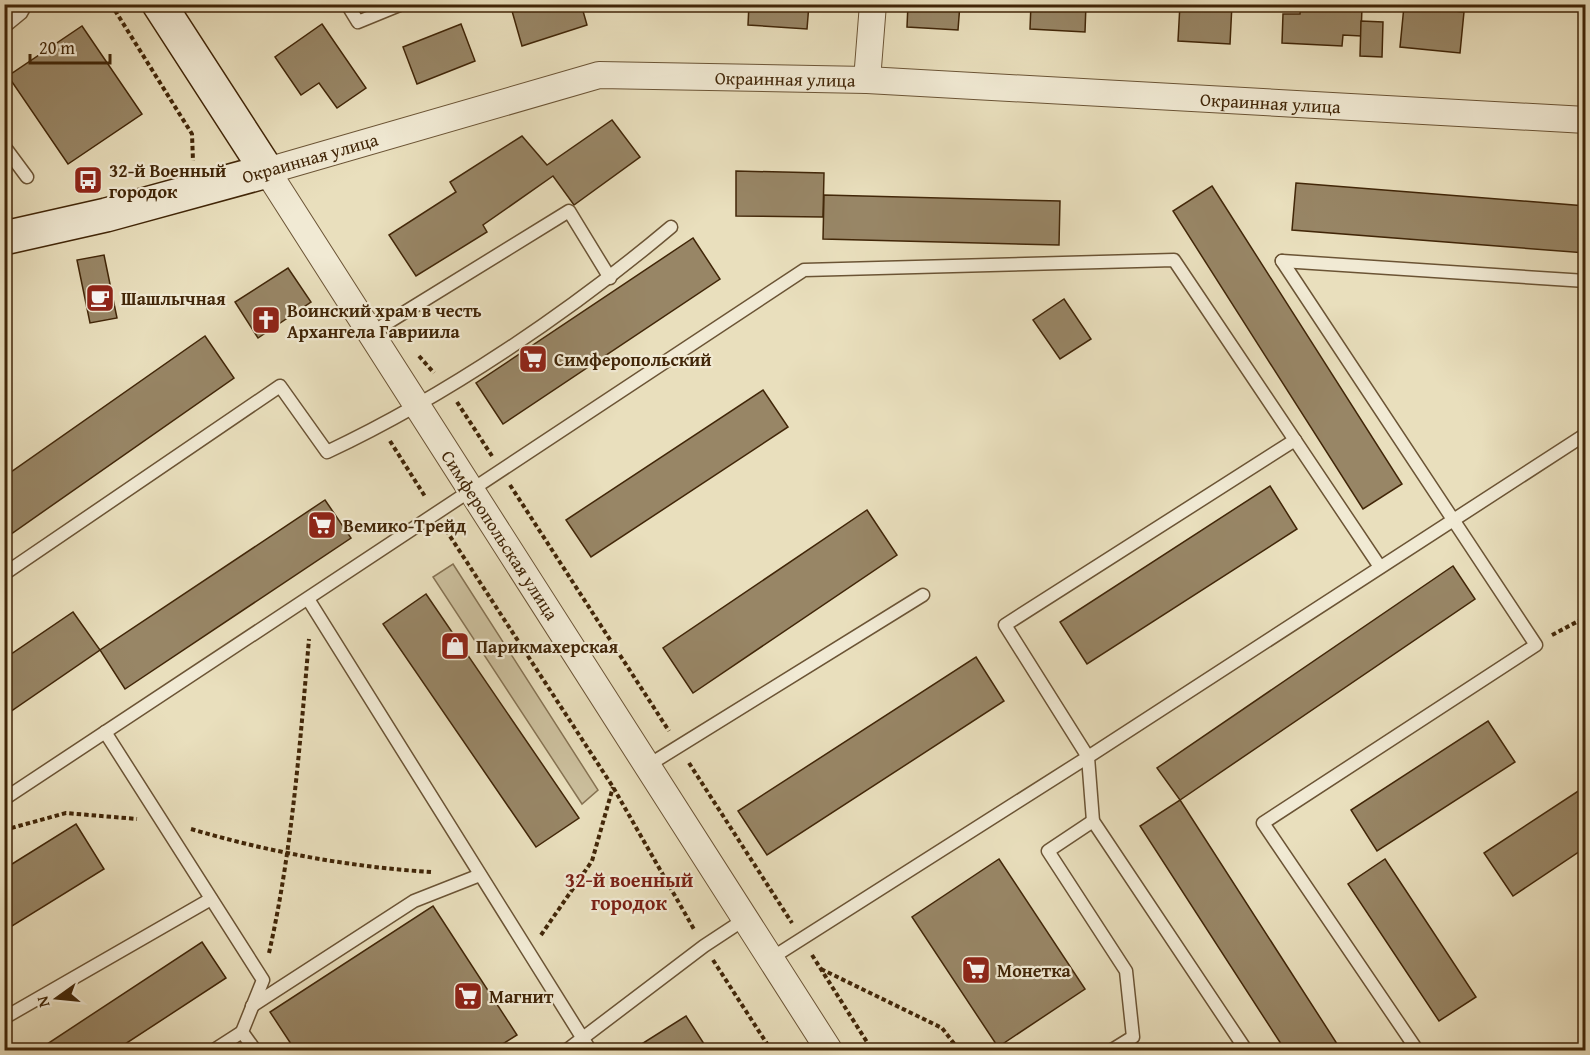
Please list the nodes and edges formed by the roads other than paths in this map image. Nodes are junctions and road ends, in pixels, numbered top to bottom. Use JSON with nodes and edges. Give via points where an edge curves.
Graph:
{"nodes":[{"id":1,"x":26,"y":4,"type":"edge"},
{"id":2,"x":159,"y":4,"type":"edge"},
{"id":3,"x":347,"y":4,"type":"edge"},
{"id":4,"x":402,"y":4,"type":"edge"},
{"id":5,"x":873,"y":4,"type":"edge"},
{"id":6,"x":4,"y":27,"type":"edge"},
{"id":7,"x":867,"y":80,"type":"junction"},
{"id":8,"x":1586,"y":120,"type":"edge"},
{"id":9,"x":4,"y":146,"type":"edge"},
{"id":10,"x":267,"y":171,"type":"junction"},
{"id":11,"x":27,"y":177,"type":"dead end"},
{"id":12,"x":671,"y":227,"type":"dead end"},
{"id":13,"x":4,"y":238,"type":"edge"},
{"id":14,"x":610,"y":278,"type":"junction"},
{"id":15,"x":1586,"y":282,"type":"edge"},
{"id":16,"x":371,"y":333,"type":"junction"},
{"id":17,"x":416,"y":404,"type":"junction"},
{"id":18,"x":1586,"y":434,"type":"edge"},
{"id":19,"x":1295,"y":440,"type":"junction"},
{"id":20,"x":471,"y":490,"type":"junction"},
{"id":21,"x":1453,"y":519,"type":"junction"},
{"id":22,"x":1380,"y":567,"type":"junction"},
{"id":23,"x":4,"y":574,"type":"edge"},
{"id":24,"x":923,"y":595,"type":"dead end"},
{"id":25,"x":308,"y":599,"type":"junction"},
{"id":26,"x":105,"y":732,"type":"junction"},
{"id":27,"x":1088,"y":757,"type":"junction"},
{"id":28,"x":647,"y":766,"type":"junction"},
{"id":29,"x":4,"y":799,"type":"edge"},
{"id":30,"x":1093,"y":821,"type":"junction"},
{"id":31,"x":480,"y":875,"type":"junction"},
{"id":32,"x":211,"y":899,"type":"junction"},
{"id":33,"x":745,"y":919,"type":"junction"},
{"id":34,"x":770,"y":959,"type":"junction"},
{"id":35,"x":252,"y":1006,"type":"junction"},
{"id":36,"x":4,"y":1018,"type":"edge"},
{"id":37,"x":242,"y":1032,"type":"junction"},
{"id":38,"x":587,"y":1045,"type":"edge"},
{"id":39,"x":214,"y":1050,"type":"edge"},
{"id":40,"x":255,"y":1050,"type":"edge"},
{"id":41,"x":567,"y":1050,"type":"edge"},
{"id":42,"x":829,"y":1050,"type":"edge"},
{"id":43,"x":1112,"y":1050,"type":"edge"},
{"id":44,"x":1246,"y":1050,"type":"edge"},
{"id":45,"x":1418,"y":1050,"type":"edge"}],
"edges":[{"from":1,"to":6,"type":"lane"},
{"from":2,"to":10,"type":"street"},
{"from":3,"to":4,"type":"lane","via":[[358,22]]},
{"from":5,"to":7,"type":"street"},
{"from":7,"to":8,"type":"street","name":"Окраинная улица"},
{"from":7,"to":10,"type":"street","name":"Окраинная улица","via":[[599,75]]},
{"from":9,"to":11,"type":"lane"},
{"from":10,"to":13,"type":"street","name":"Окраинная улица"},
{"from":10,"to":16,"type":"street","name":"Симферопольская улица"},
{"from":12,"to":14,"type":"lane"},
{"from":14,"to":16,"type":"lane","via":[[569,211]]},
{"from":14,"to":17,"type":"lane"},
{"from":15,"to":21,"type":"lane","via":[[1282,261]]},
{"from":16,"to":17,"type":"street","name":"Симферопольская улица"},
{"from":17,"to":20,"type":"street","name":"Симферопольская улица"},
{"from":17,"to":23,"type":"lane","via":[[382,427],[327,452],[280,386]]},
{"from":18,"to":21,"type":"lane"},
{"from":19,"to":20,"type":"lane","via":[[1174,260],[804,270]]},
{"from":19,"to":22,"type":"lane"},
{"from":19,"to":27,"type":"lane","via":[[1005,625]]},
{"from":20,"to":25,"type":"lane"},
{"from":20,"to":28,"type":"street","name":"Симферопольская улица"},
{"from":21,"to":22,"type":"lane"},
{"from":21,"to":45,"type":"lane","via":[[1536,645],[1263,823]]},
{"from":22,"to":27,"type":"lane"},
{"from":24,"to":28,"type":"lane"},
{"from":25,"to":26,"type":"lane"},
{"from":25,"to":31,"type":"lane"},
{"from":26,"to":29,"type":"lane"},
{"from":26,"to":32,"type":"lane"},
{"from":27,"to":30,"type":"lane"},
{"from":27,"to":34,"type":"lane"},
{"from":28,"to":33,"type":"street","name":"Симферопольская улица"},
{"from":30,"to":43,"type":"lane","via":[[1048,851],[1126,971],[1133,1037]]},
{"from":30,"to":44,"type":"lane"},
{"from":31,"to":35,"type":"lane","via":[[414,901]]},
{"from":31,"to":38,"type":"lane"},
{"from":32,"to":35,"type":"lane","via":[[263,980]]},
{"from":32,"to":36,"type":"lane"},
{"from":33,"to":34,"type":"street","name":"Симферопольская улица"},
{"from":33,"to":38,"type":"lane","via":[[704,946]]},
{"from":34,"to":42,"type":"street","name":"Симферопольская улица"},
{"from":35,"to":37,"type":"lane"},
{"from":37,"to":39,"type":"lane"},
{"from":37,"to":40,"type":"lane"},
{"from":38,"to":41,"type":"lane"}]}
